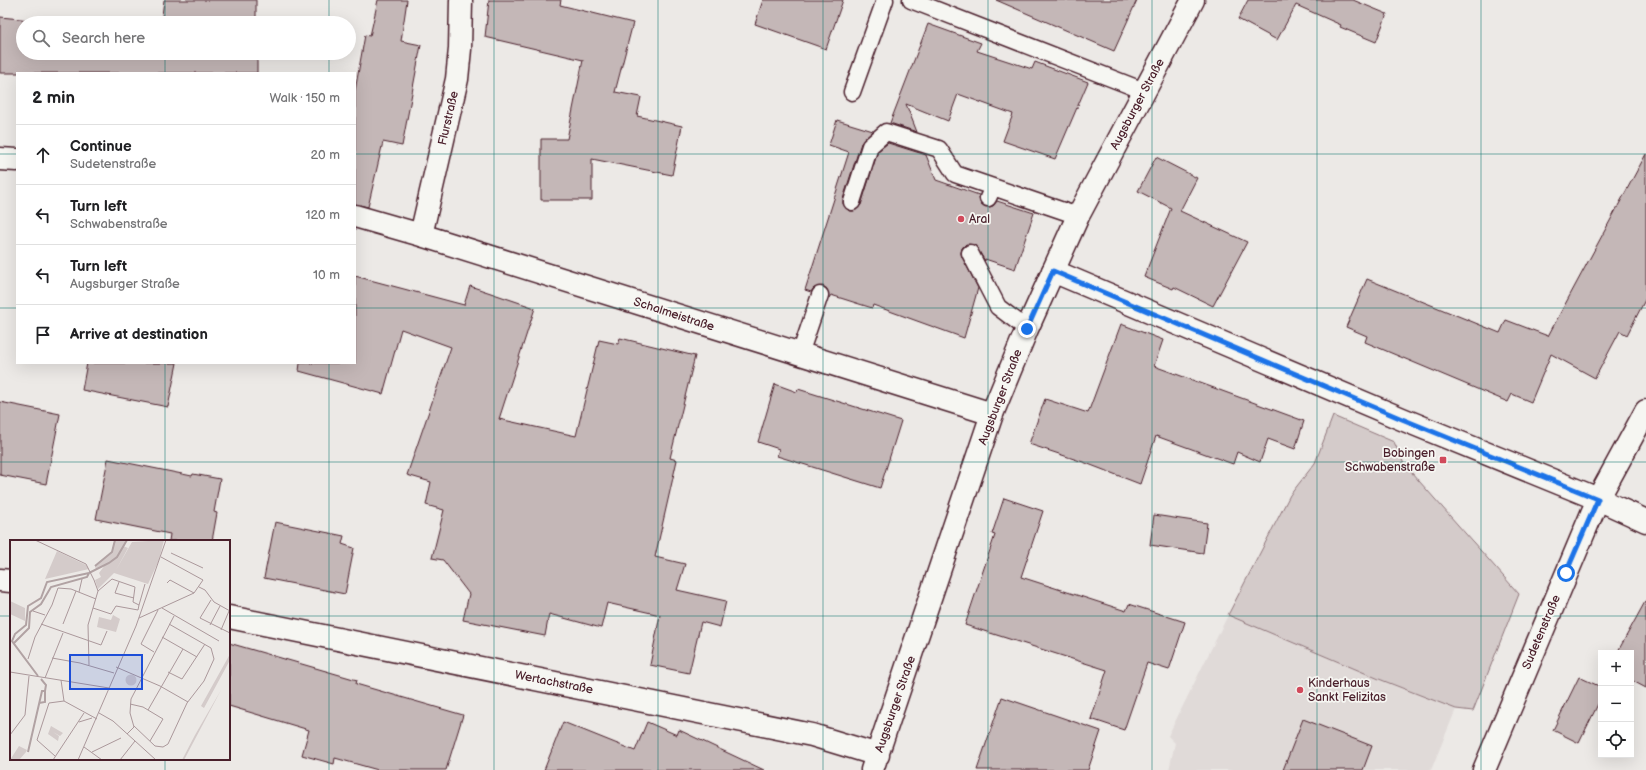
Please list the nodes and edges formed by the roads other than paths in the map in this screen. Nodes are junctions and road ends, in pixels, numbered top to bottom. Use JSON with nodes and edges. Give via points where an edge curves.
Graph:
{"nodes":[{"id":1,"x":461,"y":0,"type":"edge"},
{"id":2,"x":885,"y":0,"type":"edge"},
{"id":3,"x":911,"y":0,"type":"edge"},
{"id":4,"x":1193,"y":0,"type":"edge"},
{"id":5,"x":1144,"y":91,"type":"junction"},
{"id":6,"x":852,"y":92,"type":"dead end"},
{"id":7,"x":0,"y":158,"type":"edge"},
{"id":8,"x":16,"y":160,"type":"edge"},
{"id":9,"x":852,"y":202,"type":"dead end"},
{"id":10,"x":356,"y":216,"type":"edge"},
{"id":11,"x":1078,"y":216,"type":"junction"},
{"id":12,"x":421,"y":234,"type":"junction"},
{"id":13,"x":970,"y":253,"type":"dead end"},
{"id":14,"x":1053,"y":271,"type":"junction"},
{"id":15,"x":820,"y":295,"type":"dead end"},
{"id":16,"x":1027,"y":329,"type":"junction"},
{"id":17,"x":800,"y":354,"type":"junction"},
{"id":18,"x":1646,"y":411,"type":"edge"},
{"id":19,"x":992,"y":414,"type":"junction"},
{"id":20,"x":1598,"y":499,"type":"junction"},
{"id":21,"x":1646,"y":521,"type":"edge"},
{"id":22,"x":0,"y":580,"type":"edge"},
{"id":23,"x":10,"y":581,"type":"edge"},
{"id":24,"x":230,"y":617,"type":"edge"},
{"id":25,"x":875,"y":763,"type":"edge"},
{"id":26,"x":1484,"y":770,"type":"edge"}],
"edges":[{"from":1,"to":12,"type":"street","name":"Flurstraße","via":[[457,79]]},
{"from":2,"to":6,"type":"lane"},
{"from":3,"to":5,"type":"lane"},
{"from":4,"to":5,"type":"street","name":"Augsburger Straße"},
{"from":5,"to":11,"type":"street","name":"Augsburger Straße"},
{"from":7,"to":8,"type":"street"},
{"from":9,"to":11,"type":"lane","via":[[870,146],[886,132],[939,149],[955,174],[991,193]]},
{"from":10,"to":12,"type":"street","name":"Schalmeistraße"},
{"from":11,"to":14,"type":"street","name":"Augsburger Straße"},
{"from":12,"to":17,"type":"street","name":"Schalmeistraße"},
{"from":13,"to":16,"type":"lane","via":[[998,307]]},
{"from":14,"to":16,"type":"street","name":"Augsburger Straße"},
{"from":14,"to":20,"type":"street"},
{"from":15,"to":17,"type":"lane"},
{"from":16,"to":19,"type":"street","name":"Augsburger Straße"},
{"from":17,"to":19,"type":"street","name":"Schalmeistraße"},
{"from":18,"to":20,"type":"street","name":"Sudetenstraße"},
{"from":19,"to":25,"type":"street","name":"Augsburger Straße"},
{"from":20,"to":21,"type":"street"},
{"from":20,"to":26,"type":"street","name":"Sudetenstraße"},
{"from":22,"to":23,"type":"street"},
{"from":24,"to":25,"type":"street","name":"Wertachstraße","via":[[812,735]]}]}
